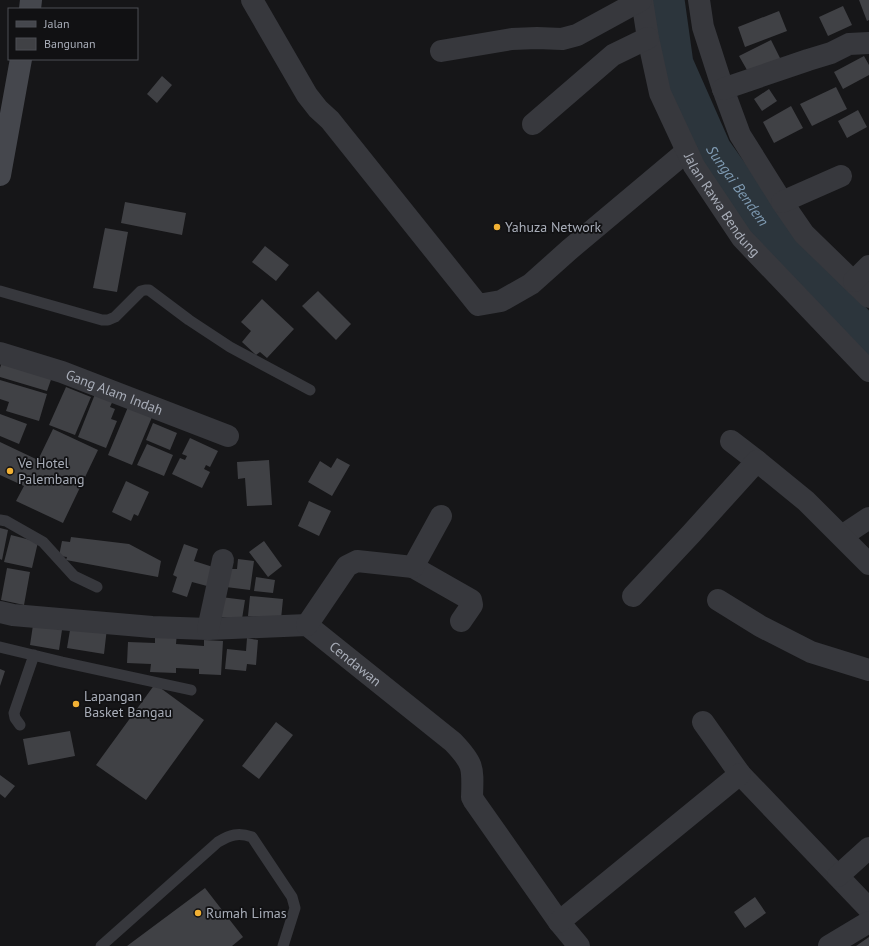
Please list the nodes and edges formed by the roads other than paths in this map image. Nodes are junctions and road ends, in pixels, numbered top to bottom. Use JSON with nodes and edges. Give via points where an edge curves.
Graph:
{"nodes":[{"id":1,"x":252,"y":0,"type":"edge"},
{"id":2,"x":642,"y":0,"type":"edge"},
{"id":3,"x":699,"y":0,"type":"edge"},
{"id":4,"x":648,"y":38,"type":"junction"},
{"id":5,"x":869,"y":43,"type":"edge"},
{"id":6,"x":441,"y":51,"type":"dead end"},
{"id":7,"x":21,"y":60,"type":"edge"},
{"id":8,"x":723,"y":89,"type":"junction"},
{"id":9,"x":533,"y":124,"type":"dead end"},
{"id":10,"x":687,"y":151,"type":"junction"},
{"id":11,"x":0,"y":175,"type":"edge"},
{"id":12,"x":841,"y":176,"type":"dead end"},
{"id":13,"x":782,"y":202,"type":"junction"},
{"id":14,"x":869,"y":266,"type":"edge"},
{"id":15,"x":854,"y":281,"type":"junction"},
{"id":16,"x":0,"y":291,"type":"edge"},
{"id":17,"x":869,"y":297,"type":"edge"},
{"id":18,"x":0,"y":353,"type":"edge"},
{"id":19,"x":869,"y":371,"type":"edge"},
{"id":20,"x":310,"y":390,"type":"dead end"},
{"id":21,"x":228,"y":436,"type":"dead end"},
{"id":22,"x":731,"y":441,"type":"dead end"},
{"id":23,"x":757,"y":461,"type":"junction"},
{"id":24,"x":441,"y":516,"type":"dead end"},
{"id":25,"x":869,"y":518,"type":"edge"},
{"id":26,"x":0,"y":520,"type":"edge"},
{"id":27,"x":842,"y":536,"type":"junction"},
{"id":28,"x":223,"y":560,"type":"dead end"},
{"id":29,"x":869,"y":564,"type":"edge"},
{"id":30,"x":412,"y":567,"type":"junction"},
{"id":31,"x":97,"y":587,"type":"dead end"},
{"id":32,"x":633,"y":596,"type":"dead end"},
{"id":33,"x":718,"y":600,"type":"dead end"},
{"id":34,"x":0,"y":612,"type":"edge"},
{"id":35,"x":461,"y":621,"type":"dead end"},
{"id":36,"x":307,"y":625,"type":"junction"},
{"id":37,"x":208,"y":629,"type":"junction"},
{"id":38,"x":0,"y":647,"type":"edge"},
{"id":39,"x":34,"y":655,"type":"junction"},
{"id":40,"x":869,"y":670,"type":"edge"},
{"id":41,"x":190,"y":690,"type":"dead end"},
{"id":42,"x":703,"y":722,"type":"dead end"},
{"id":43,"x":20,"y":725,"type":"dead end"},
{"id":44,"x":740,"y":774,"type":"junction"},
{"id":45,"x":869,"y":848,"type":"edge"},
{"id":46,"x":838,"y":876,"type":"junction"},
{"id":47,"x":869,"y":909,"type":"edge"},
{"id":48,"x":559,"y":922,"type":"junction"},
{"id":49,"x":869,"y":922,"type":"edge"},
{"id":50,"x":101,"y":946,"type":"edge"},
{"id":51,"x":283,"y":946,"type":"edge"},
{"id":52,"x":579,"y":946,"type":"edge"},
{"id":53,"x":829,"y":946,"type":"edge"}],
"edges":[{"from":1,"to":10,"type":"street","via":[[307,95],[330,120],[478,305],[501,301],[531,284]]},
{"from":2,"to":4,"type":"street","name":"Jalan Rawa Bendung"},
{"from":2,"to":6,"type":"street","via":[[577,35],[562,39],[512,39]]},
{"from":3,"to":8,"type":"street","via":[[702,27]]},
{"from":4,"to":9,"type":"street","via":[[613,55]]},
{"from":4,"to":10,"type":"street","name":"Jalan Rawa Bendung","via":[[660,93]]},
{"from":5,"to":8,"type":"street","via":[[850,44],[831,53]]},
{"from":7,"to":11,"type":"street"},
{"from":8,"to":13,"type":"street","via":[[740,135]]},
{"from":10,"to":19,"type":"street","name":"Jalan Rawa Bendung","via":[[694,166],[742,238]]},
{"from":12,"to":13,"type":"street"},
{"from":13,"to":15,"type":"street","via":[[804,234]]},
{"from":14,"to":15,"type":"street"},
{"from":15,"to":17,"type":"street"},
{"from":16,"to":20,"type":"lane","via":[[108,320],[115,318],[141,291],[149,290],[230,347]]},
{"from":18,"to":21,"type":"street","name":"Gang Alam Indah","via":[[62,372]]},
{"from":22,"to":23,"type":"street"},
{"from":23,"to":27,"type":"street","via":[[806,501]]},
{"from":23,"to":32,"type":"street"},
{"from":24,"to":30,"type":"street"},
{"from":25,"to":27,"type":"street"},
{"from":26,"to":31,"type":"lane","via":[[43,542],[74,576]]},
{"from":27,"to":29,"type":"street"},
{"from":28,"to":37,"type":"street"},
{"from":30,"to":35,"type":"street","via":[[471,600],[472,604]]},
{"from":30,"to":36,"type":"street","via":[[357,561],[349,564]]},
{"from":33,"to":40,"type":"street","via":[[760,626],[811,652]]},
{"from":34,"to":37,"type":"street","via":[[152,627]]},
{"from":36,"to":37,"type":"street"},
{"from":36,"to":48,"type":"street","name":"Cendawan","via":[[452,742],[467,757],[472,766],[474,801]]},
{"from":38,"to":39,"type":"lane"},
{"from":39,"to":41,"type":"lane"},
{"from":39,"to":43,"type":"lane","via":[[14,713]]},
{"from":42,"to":44,"type":"street"},
{"from":44,"to":46,"type":"street"},
{"from":44,"to":48,"type":"street"},
{"from":45,"to":46,"type":"street"},
{"from":46,"to":47,"type":"street"},
{"from":48,"to":52,"type":"street","name":"Cendawan"},
{"from":49,"to":53,"type":"street"},
{"from":50,"to":51,"type":"lane","via":[[218,842],[226,837],[244,834],[252,837],[292,898],[295,908]]}]}
